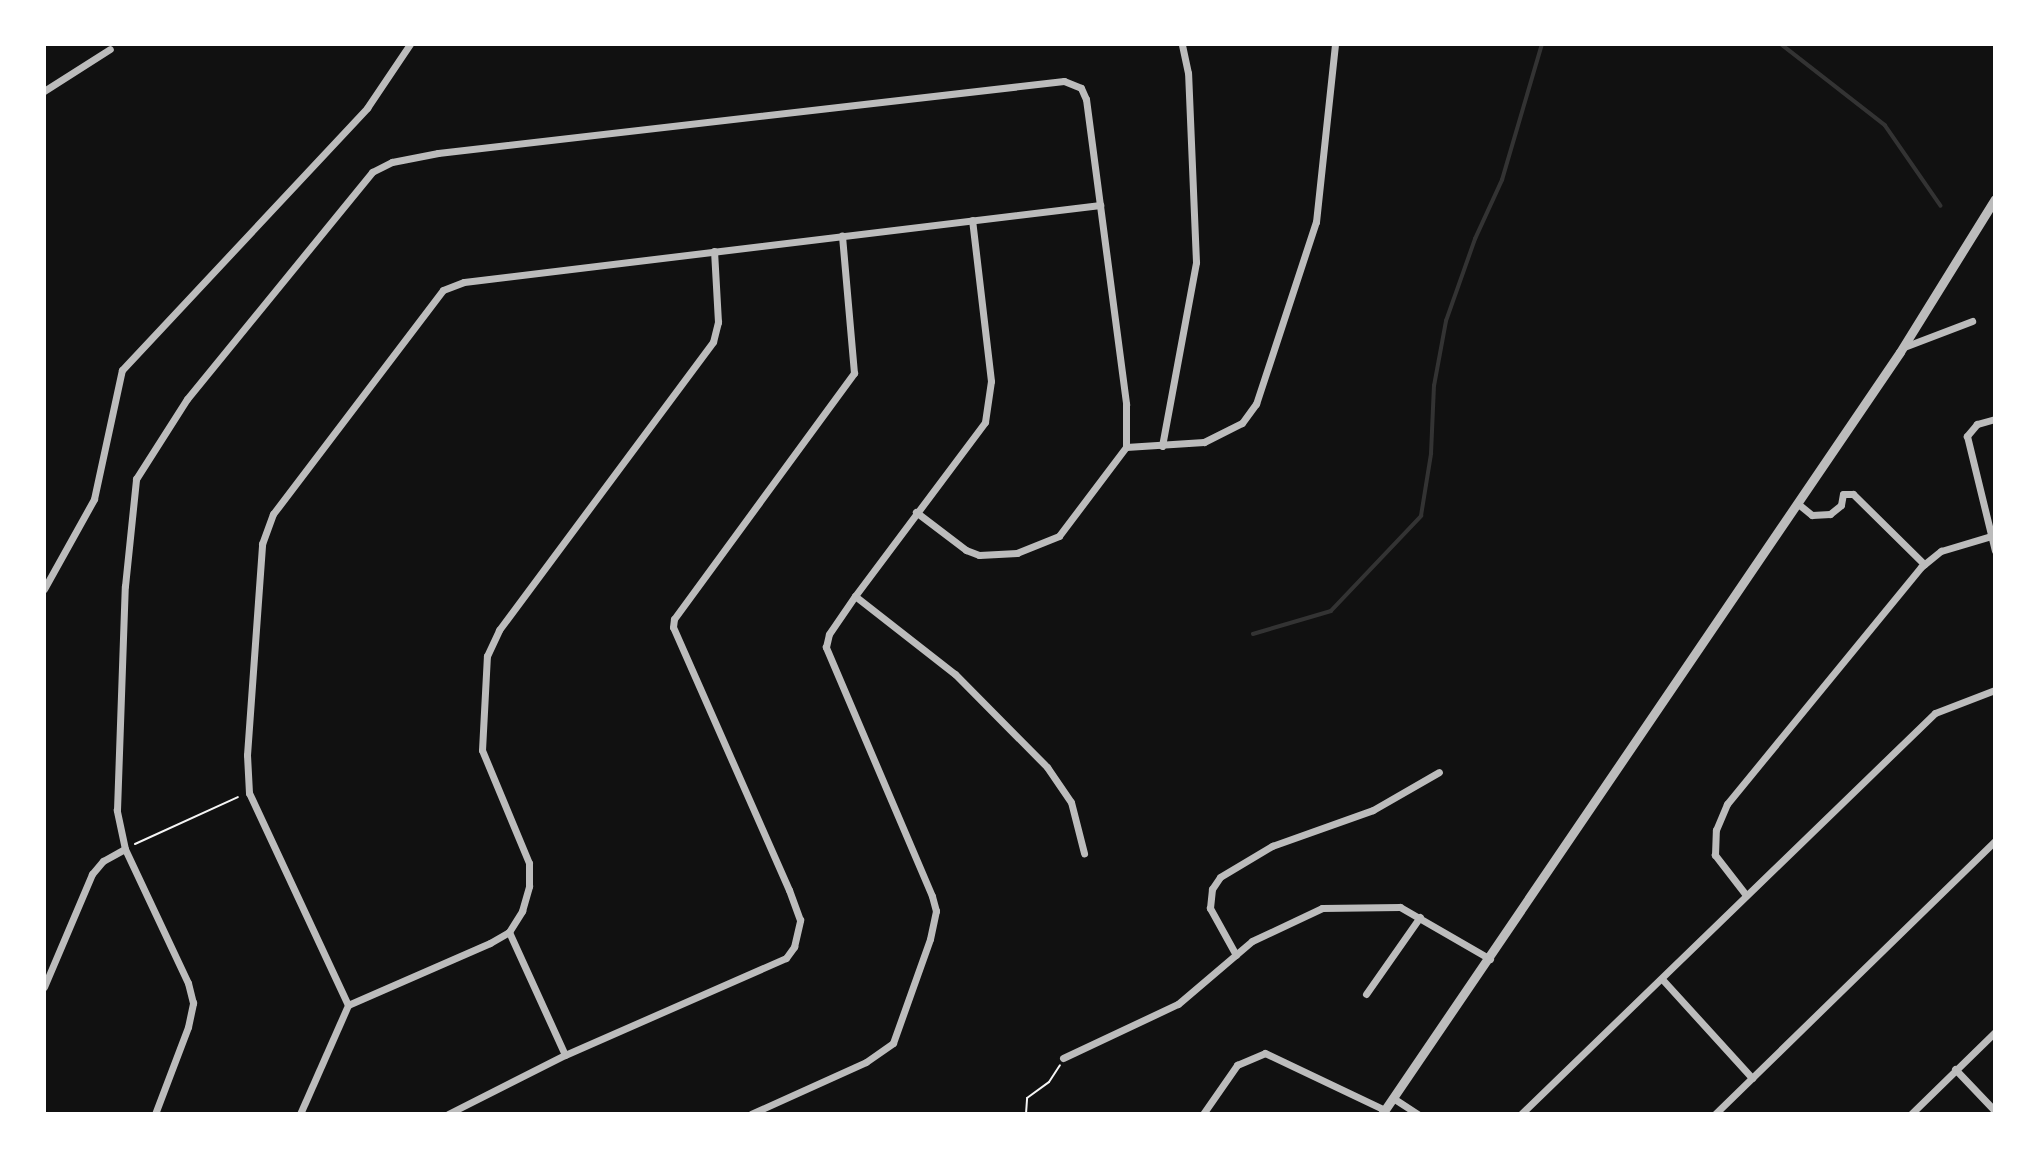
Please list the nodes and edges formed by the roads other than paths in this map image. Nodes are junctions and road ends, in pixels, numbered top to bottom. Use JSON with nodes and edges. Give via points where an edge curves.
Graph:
{"nodes":[{"id":1,"x":410,"y":44,"type":"edge"},
{"id":2,"x":1181,"y":44,"type":"edge"},
{"id":3,"x":1335,"y":44,"type":"edge"},
{"id":4,"x":110,"y":49,"type":"dead end"},
{"id":5,"x":44,"y":91,"type":"edge"},
{"id":6,"x":1995,"y":200,"type":"edge"},
{"id":7,"x":1100,"y":205,"type":"junction"},
{"id":8,"x":972,"y":220,"type":"junction"},
{"id":9,"x":842,"y":236,"type":"junction"},
{"id":10,"x":714,"y":251,"type":"junction"},
{"id":11,"x":1972,"y":321,"type":"dead end"},
{"id":12,"x":1903,"y":347,"type":"junction"},
{"id":13,"x":1995,"y":419,"type":"edge"},
{"id":14,"x":1162,"y":446,"type":"junction"},
{"id":15,"x":1126,"y":447,"type":"junction"},
{"id":16,"x":1797,"y":503,"type":"junction"},
{"id":17,"x":916,"y":512,"type":"junction"},
{"id":18,"x":1991,"y":536,"type":"junction"},
{"id":19,"x":1995,"y":551,"type":"edge"},
{"id":20,"x":1924,"y":564,"type":"junction"},
{"id":21,"x":44,"y":589,"type":"edge"},
{"id":22,"x":855,"y":596,"type":"junction"},
{"id":23,"x":1995,"y":690,"type":"edge"},
{"id":24,"x":1439,"y":772,"type":"dead end"},
{"id":25,"x":1995,"y":841,"type":"edge"},
{"id":26,"x":125,"y":849,"type":"junction"},
{"id":27,"x":1084,"y":853,"type":"dead end"},
{"id":28,"x":1746,"y":895,"type":"junction"},
{"id":29,"x":1420,"y":917,"type":"junction"},
{"id":30,"x":509,"y":932,"type":"junction"},
{"id":31,"x":1236,"y":956,"type":"junction"},
{"id":32,"x":1490,"y":959,"type":"junction"},
{"id":33,"x":1662,"y":979,"type":"junction"},
{"id":34,"x":44,"y":986,"type":"edge"},
{"id":35,"x":1366,"y":994,"type":"dead end"},
{"id":36,"x":348,"y":1005,"type":"junction"},
{"id":37,"x":1995,"y":1032,"type":"edge"},
{"id":38,"x":565,"y":1055,"type":"junction"},
{"id":39,"x":1063,"y":1058,"type":"road end"},
{"id":40,"x":1955,"y":1069,"type":"junction"},
{"id":41,"x":1752,"y":1078,"type":"junction"},
{"id":42,"x":1393,"y":1098,"type":"junction"},
{"id":43,"x":1995,"y":1111,"type":"edge"},
{"id":44,"x":1383,"y":1112,"type":"edge"},
{"id":45,"x":155,"y":1114,"type":"edge"},
{"id":46,"x":300,"y":1114,"type":"edge"},
{"id":47,"x":448,"y":1114,"type":"edge"},
{"id":48,"x":751,"y":1114,"type":"edge"},
{"id":49,"x":1203,"y":1114,"type":"edge"},
{"id":50,"x":1418,"y":1114,"type":"edge"},
{"id":51,"x":1521,"y":1114,"type":"edge"},
{"id":52,"x":1715,"y":1114,"type":"edge"},
{"id":53,"x":1911,"y":1114,"type":"edge"}],
"edges":[{"from":1,"to":21,"type":"street","via":[[368,108],[122,370],[94,499]]},
{"from":2,"to":14,"type":"street","via":[[1188,73],[1196,262]]},
{"from":3,"to":14,"type":"street","via":[[1327,155],[1316,222],[1256,404],[1242,423],[1226,434],[1187,446]]},
{"from":4,"to":5,"type":"street"},
{"from":6,"to":12,"type":"street"},
{"from":7,"to":8,"type":"street"},
{"from":7,"to":15,"type":"street","via":[[1126,404]]},
{"from":7,"to":26,"type":"street","via":[[1086,99],[1081,88],[1064,81],[438,153],[392,162],[372,172],[187,399],[136,479],[126,563],[115,783]]},
{"from":8,"to":9,"type":"street"},
{"from":8,"to":17,"type":"street","via":[[991,401],[985,422]]},
{"from":9,"to":10,"type":"street"},
{"from":9,"to":38,"type":"street","via":[[854,373],[674,619],[673,627],[789,890],[800,920],[798,936],[786,958]]},
{"from":10,"to":30,"type":"street","via":[[718,322],[713,342],[499,630],[487,656],[482,750],[529,863],[529,886]]},
{"from":10,"to":36,"type":"street","via":[[464,282],[443,290],[268,524],[259,584],[247,755],[249,793]]},
{"from":11,"to":12,"type":"street"},
{"from":12,"to":16,"type":"street"},
{"from":13,"to":18,"type":"street","via":[[1977,424],[1967,436]]},
{"from":14,"to":15,"type":"street"},
{"from":15,"to":17,"type":"street","via":[[1059,536],[1017,553],[979,555],[966,550]]},
{"from":16,"to":20,"type":"street","via":[[1812,515],[1830,514],[1841,505],[1843,494],[1853,494]]},
{"from":16,"to":32,"type":"street"},
{"from":17,"to":22,"type":"street"},
{"from":18,"to":19,"type":"street"},
{"from":18,"to":20,"type":"street","via":[[1953,546]]},
{"from":20,"to":28,"type":"street","via":[[1727,804],[1716,830],[1715,855]]},
{"from":22,"to":27,"type":"street","via":[[955,674],[1047,767],[1071,802]]},
{"from":22,"to":48,"type":"street","via":[[829,634],[828,660],[857,718],[936,911],[893,1043],[866,1062]]},
{"from":23,"to":28,"type":"street","via":[[1935,713]]},
{"from":24,"to":31,"type":"street","via":[[1373,810],[1283,841],[1220,877],[1212,889],[1210,908]]},
{"from":25,"to":41,"type":"street"},
{"from":26,"to":34,"type":"street","via":[[103,861],[92,874]]},
{"from":26,"to":45,"type":"street","via":[[193,1003]]},
{"from":28,"to":33,"type":"street"},
{"from":29,"to":31,"type":"street","via":[[1400,907],[1381,905],[1322,908],[1267,931]]},
{"from":29,"to":32,"type":"street"},
{"from":29,"to":35,"type":"street"},
{"from":30,"to":36,"type":"street"},
{"from":30,"to":38,"type":"street"},
{"from":31,"to":39,"type":"street","via":[[1178,1004]]},
{"from":32,"to":42,"type":"street"},
{"from":33,"to":41,"type":"street"},
{"from":33,"to":51,"type":"street"},
{"from":36,"to":46,"type":"street"},
{"from":37,"to":40,"type":"street"},
{"from":38,"to":47,"type":"street"},
{"from":40,"to":43,"type":"street"},
{"from":40,"to":53,"type":"street"},
{"from":41,"to":52,"type":"street"},
{"from":42,"to":44,"type":"street"},
{"from":42,"to":50,"type":"street"},
{"from":44,"to":49,"type":"street","via":[[1265,1054],[1237,1065]]}]}
